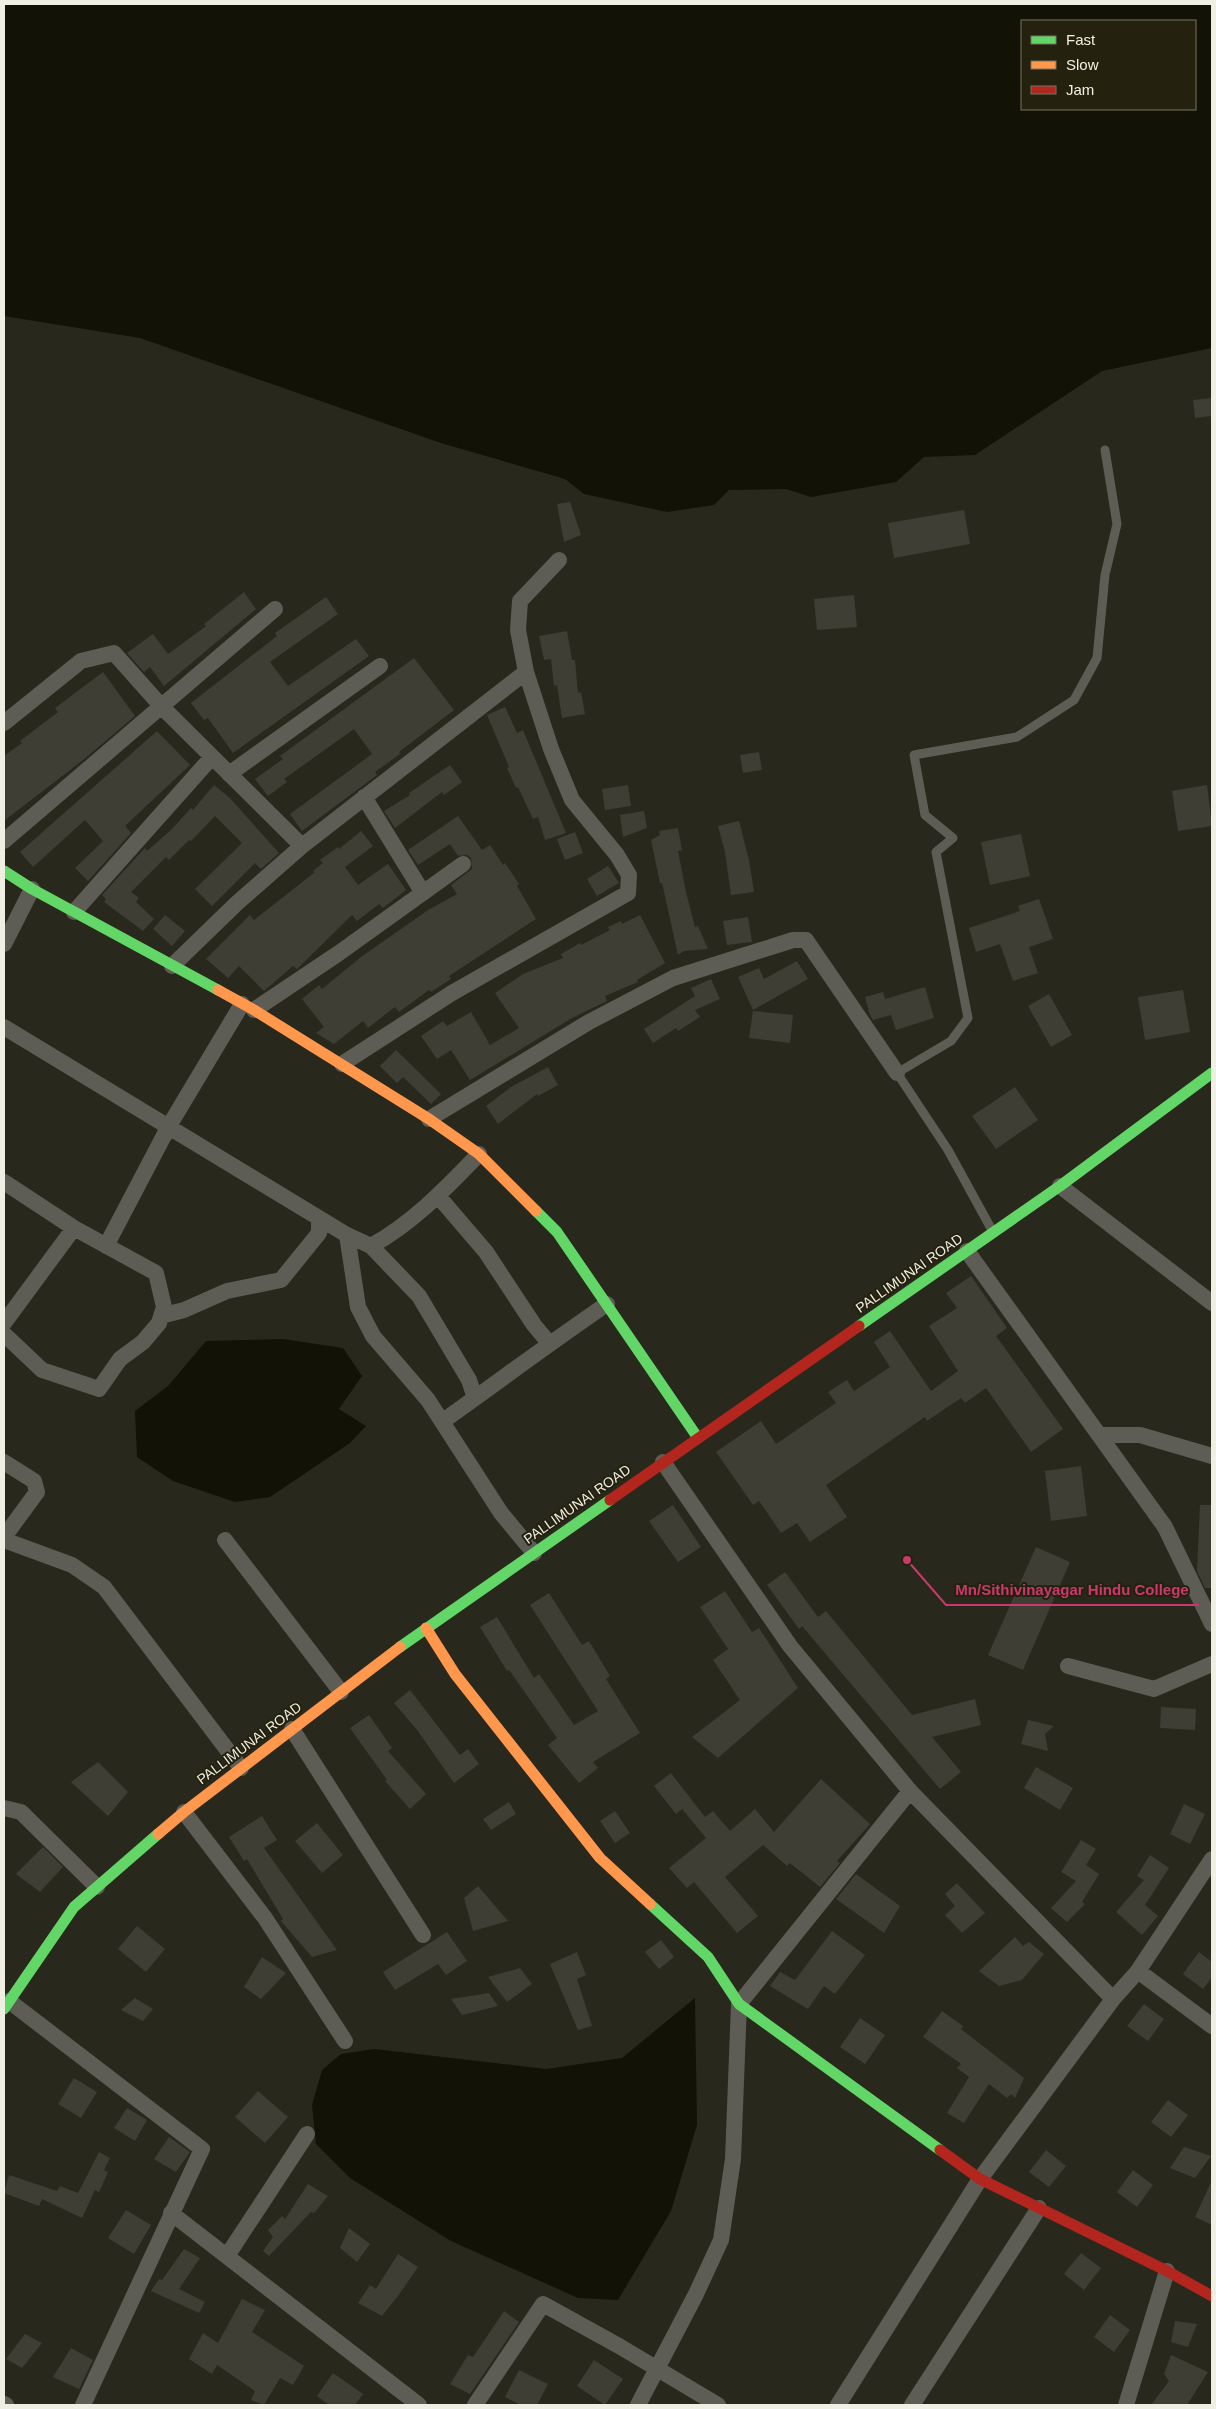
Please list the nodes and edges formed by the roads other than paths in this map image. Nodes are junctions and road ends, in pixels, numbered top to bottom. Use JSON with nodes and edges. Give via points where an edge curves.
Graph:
{"nodes":[{"id":1,"x":1105,"y":450,"type":"dead end"},
{"id":2,"x":559,"y":560,"type":"dead end"},
{"id":3,"x":275,"y":609,"type":"dead end"},
{"id":4,"x":380,"y":666,"type":"dead end"},
{"id":5,"x":526,"y":672,"type":"junction"},
{"id":6,"x":162,"y":707,"type":"junction"},
{"id":7,"x":4,"y":723,"type":"edge"},
{"id":8,"x":212,"y":757,"type":"junction"},
{"id":9,"x":229,"y":774,"type":"junction"},
{"id":10,"x":364,"y":797,"type":"junction"},
{"id":11,"x":4,"y":842,"type":"edge"},
{"id":12,"x":302,"y":846,"type":"junction"},
{"id":13,"x":463,"y":864,"type":"dead end"},
{"id":14,"x":4,"y":871,"type":"edge"},
{"id":15,"x":32,"y":889,"type":"junction"},
{"id":16,"x":424,"y":893,"type":"junction"},
{"id":17,"x":74,"y":912,"type":"junction"},
{"id":18,"x":4,"y":944,"type":"edge"},
{"id":19,"x":172,"y":966,"type":"junction"},
{"id":20,"x":248,"y":1007,"type":"junction"},
{"id":21,"x":4,"y":1028,"type":"edge"},
{"id":22,"x":342,"y":1064,"type":"junction"},
{"id":23,"x":897,"y":1073,"type":"junction"},
{"id":24,"x":1212,"y":1073,"type":"edge"},
{"id":25,"x":429,"y":1118,"type":"junction"},
{"id":26,"x":169,"y":1126,"type":"junction"},
{"id":27,"x":480,"y":1154,"type":"junction"},
{"id":28,"x":4,"y":1182,"type":"edge"},
{"id":29,"x":1060,"y":1186,"type":"junction"},
{"id":30,"x":438,"y":1196,"type":"junction"},
{"id":31,"x":319,"y":1218,"type":"junction"},
{"id":32,"x":74,"y":1228,"type":"junction"},
{"id":33,"x":994,"y":1232,"type":"junction"},
{"id":34,"x":347,"y":1235,"type":"junction"},
{"id":35,"x":106,"y":1246,"type":"junction"},
{"id":36,"x":371,"y":1246,"type":"junction"},
{"id":37,"x":967,"y":1251,"type":"junction"},
{"id":38,"x":1212,"y":1303,"type":"edge"},
{"id":39,"x":607,"y":1304,"type":"junction"},
{"id":40,"x":160,"y":1320,"type":"junction"},
{"id":41,"x":4,"y":1323,"type":"edge"},
{"id":42,"x":4,"y":1334,"type":"edge"},
{"id":43,"x":549,"y":1343,"type":"junction"},
{"id":44,"x":475,"y":1398,"type":"junction"},
{"id":45,"x":443,"y":1421,"type":"junction"},
{"id":46,"x":1099,"y":1435,"type":"junction"},
{"id":47,"x":698,"y":1438,"type":"junction"},
{"id":48,"x":1212,"y":1456,"type":"edge"},
{"id":49,"x":4,"y":1462,"type":"edge"},
{"id":50,"x":663,"y":1462,"type":"junction"},
{"id":51,"x":4,"y":1537,"type":"edge"},
{"id":52,"x":4,"y":1540,"type":"edge"},
{"id":53,"x":225,"y":1540,"type":"dead end"},
{"id":54,"x":534,"y":1552,"type":"junction"},
{"id":55,"x":1212,"y":1624,"type":"edge"},
{"id":56,"x":426,"y":1628,"type":"junction"},
{"id":57,"x":1212,"y":1664,"type":"edge"},
{"id":58,"x":1068,"y":1666,"type":"dead end"},
{"id":59,"x":341,"y":1692,"type":"junction"},
{"id":60,"x":292,"y":1729,"type":"junction"},
{"id":61,"x":241,"y":1768,"type":"junction"},
{"id":62,"x":910,"y":1791,"type":"junction"},
{"id":63,"x":4,"y":1808,"type":"edge"},
{"id":64,"x":184,"y":1812,"type":"junction"},
{"id":65,"x":1212,"y":1859,"type":"edge"},
{"id":66,"x":97,"y":1887,"type":"junction"},
{"id":67,"x":423,"y":1934,"type":"dead end"},
{"id":68,"x":1138,"y":1971,"type":"junction"},
{"id":69,"x":1113,"y":1999,"type":"junction"},
{"id":70,"x":739,"y":2004,"type":"junction"},
{"id":71,"x":6,"y":2005,"type":"edge"},
{"id":72,"x":1212,"y":2026,"type":"edge"},
{"id":73,"x":345,"y":2041,"type":"dead end"},
{"id":74,"x":307,"y":2134,"type":"dead end"},
{"id":75,"x":980,"y":2180,"type":"junction"},
{"id":76,"x":1039,"y":2208,"type":"junction"},
{"id":77,"x":171,"y":2213,"type":"junction"},
{"id":78,"x":227,"y":2256,"type":"junction"},
{"id":79,"x":1167,"y":2271,"type":"junction"},
{"id":80,"x":1212,"y":2296,"type":"edge"},
{"id":81,"x":657,"y":2368,"type":"junction"},
{"id":82,"x":83,"y":2405,"type":"edge"},
{"id":83,"x":419,"y":2405,"type":"edge"},
{"id":84,"x":475,"y":2405,"type":"edge"},
{"id":85,"x":638,"y":2405,"type":"edge"},
{"id":86,"x":718,"y":2405,"type":"edge"},
{"id":87,"x":838,"y":2405,"type":"edge"},
{"id":88,"x":912,"y":2405,"type":"edge"},
{"id":89,"x":1126,"y":2405,"type":"edge"}],
"edges":[{"from":1,"to":23,"type":"lane","via":[[1117,524],[1105,575],[1097,658],[1074,700],[1017,737],[914,755],[925,815],[953,838],[936,852],[968,1018],[952,1041]]},
{"from":2,"to":5,"type":"street","via":[[520,601],[518,630]]},
{"from":3,"to":6,"type":"street"},
{"from":4,"to":9,"type":"street"},
{"from":5,"to":10,"type":"street"},
{"from":5,"to":22,"type":"street","via":[[551,749],[572,800],[621,861],[629,875],[628,893],[452,993]]},
{"from":6,"to":7,"type":"street","via":[[114,653],[81,661]]},
{"from":6,"to":8,"type":"street"},
{"from":6,"to":11,"type":"street"},
{"from":8,"to":9,"type":"street"},
{"from":8,"to":17,"type":"street"},
{"from":9,"to":12,"type":"street"},
{"from":10,"to":12,"type":"street"},
{"from":10,"to":16,"type":"street"},
{"from":12,"to":19,"type":"street","via":[[236,903]]},
{"from":13,"to":16,"type":"street"},
{"from":14,"to":15,"type":"street"},
{"from":15,"to":17,"type":"street"},
{"from":15,"to":18,"type":"street"},
{"from":16,"to":20,"type":"street"},
{"from":17,"to":19,"type":"street"},
{"from":19,"to":20,"type":"street"},
{"from":20,"to":22,"type":"street"},
{"from":20,"to":26,"type":"street"},
{"from":21,"to":26,"type":"street"},
{"from":22,"to":25,"type":"street"},
{"from":23,"to":25,"type":"street","via":[[806,940],[793,940],[673,978],[589,1022]]},
{"from":23,"to":33,"type":"lane","via":[[948,1150]]},
{"from":24,"to":29,"type":"street","name":"PALLIMUNAI ROAD"},
{"from":25,"to":27,"type":"street"},
{"from":26,"to":31,"type":"street"},
{"from":26,"to":35,"type":"street"},
{"from":27,"to":30,"type":"street"},
{"from":27,"to":39,"type":"street","via":[[557,1232]]},
{"from":28,"to":32,"type":"street"},
{"from":29,"to":33,"type":"street","name":"PALLIMUNAI ROAD"},
{"from":29,"to":38,"type":"street"},
{"from":30,"to":36,"type":"street","via":[[395,1233]]},
{"from":30,"to":43,"type":"street","via":[[486,1252]]},
{"from":31,"to":34,"type":"street"},
{"from":31,"to":40,"type":"street","via":[[319,1233],[281,1280],[227,1291]]},
{"from":32,"to":35,"type":"street"},
{"from":32,"to":41,"type":"street"},
{"from":33,"to":37,"type":"street","name":"PALLIMUNAI ROAD"},
{"from":34,"to":36,"type":"street"},
{"from":34,"to":45,"type":"street","via":[[358,1306],[373,1336]]},
{"from":35,"to":40,"type":"street","via":[[156,1273],[164,1307]]},
{"from":36,"to":44,"type":"street","via":[[419,1296],[469,1380]]},
{"from":37,"to":46,"type":"street"},
{"from":37,"to":47,"type":"street","name":"PALLIMUNAI ROAD"},
{"from":39,"to":43,"type":"street"},
{"from":39,"to":47,"type":"street"},
{"from":40,"to":42,"type":"street","via":[[143,1342],[120,1359],[99,1389],[42,1370]]},
{"from":43,"to":44,"type":"street"},
{"from":44,"to":45,"type":"street"},
{"from":45,"to":54,"type":"street","via":[[502,1513]]},
{"from":46,"to":48,"type":"street","via":[[1140,1435]]},
{"from":46,"to":55,"type":"street","via":[[1165,1527]]},
{"from":47,"to":50,"type":"street","name":"PALLIMUNAI ROAD"},
{"from":49,"to":51,"type":"street","via":[[34,1481],[37,1492]]},
{"from":50,"to":54,"type":"street","name":"PALLIMUNAI ROAD"},
{"from":50,"to":62,"type":"street","via":[[790,1646]]},
{"from":52,"to":61,"type":"street","via":[[72,1564],[104,1587]]},
{"from":53,"to":59,"type":"street"},
{"from":54,"to":56,"type":"street","name":"PALLIMUNAI ROAD"},
{"from":56,"to":59,"type":"street","name":"PALLIMUNAI ROAD"},
{"from":56,"to":70,"type":"street","via":[[455,1674],[600,1858],[708,1957]]},
{"from":57,"to":58,"type":"street","via":[[1154,1689]]},
{"from":59,"to":60,"type":"street","name":"PALLIMUNAI ROAD"},
{"from":60,"to":61,"type":"street","name":"PALLIMUNAI ROAD"},
{"from":60,"to":67,"type":"street"},
{"from":61,"to":64,"type":"street","name":"PALLIMUNAI ROAD"},
{"from":62,"to":69,"type":"street"},
{"from":62,"to":70,"type":"street"},
{"from":63,"to":66,"type":"street","via":[[21,1812]]},
{"from":64,"to":66,"type":"street","name":"PALLIMUNAI ROAD"},
{"from":64,"to":73,"type":"street","via":[[265,1918]]},
{"from":65,"to":68,"type":"street"},
{"from":66,"to":71,"type":"street","name":"PALLIMUNAI ROAD","via":[[74,1907]]},
{"from":68,"to":69,"type":"street"},
{"from":68,"to":72,"type":"street"},
{"from":69,"to":75,"type":"street"},
{"from":70,"to":75,"type":"street"},
{"from":70,"to":81,"type":"street","via":[[733,2159],[721,2240]]},
{"from":71,"to":77,"type":"street","via":[[202,2148]]},
{"from":74,"to":78,"type":"street"},
{"from":75,"to":76,"type":"street"},
{"from":75,"to":87,"type":"street"},
{"from":76,"to":79,"type":"street"},
{"from":76,"to":88,"type":"street"},
{"from":77,"to":78,"type":"street"},
{"from":77,"to":82,"type":"street"},
{"from":78,"to":83,"type":"street"},
{"from":79,"to":80,"type":"street"},
{"from":79,"to":89,"type":"street"},
{"from":81,"to":84,"type":"street","via":[[543,2304]]},
{"from":81,"to":85,"type":"street"},
{"from":81,"to":86,"type":"street"}]}
